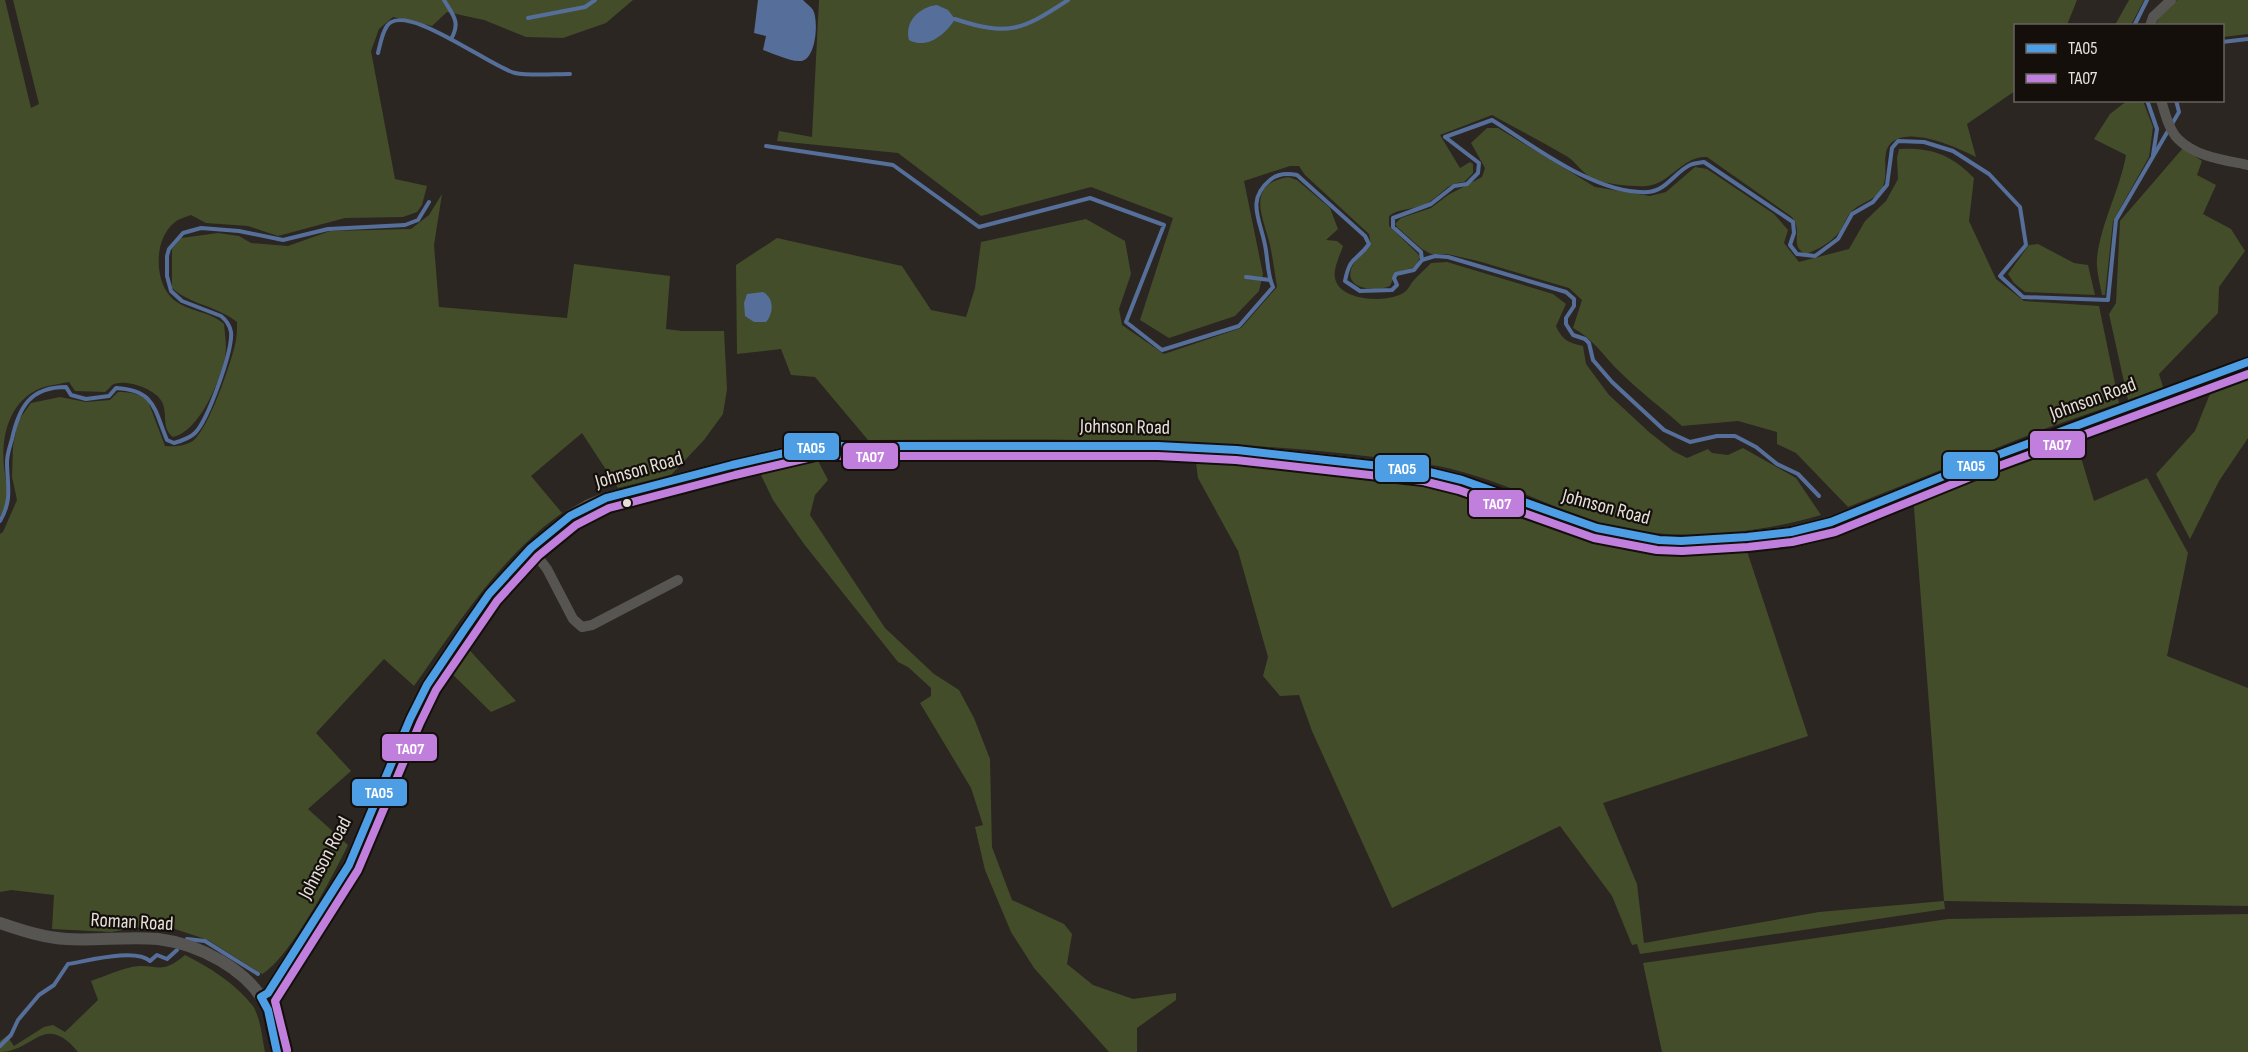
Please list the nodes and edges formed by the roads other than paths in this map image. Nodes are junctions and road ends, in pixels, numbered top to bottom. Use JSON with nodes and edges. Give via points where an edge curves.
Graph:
{"nodes":[{"id":1,"x":2171,"y":0,"type":"edge"},
{"id":2,"x":2151,"y":24,"type":"edge"},
{"id":3,"x":2162,"y":102,"type":"edge"},
{"id":4,"x":2248,"y":165,"type":"edge"},
{"id":5,"x":2248,"y":362,"type":"edge"},
{"id":6,"x":531,"y":548,"type":"junction"},
{"id":7,"x":678,"y":580,"type":"dead end"},
{"id":8,"x":0,"y":923,"type":"edge"},
{"id":9,"x":261,"y":997,"type":"junction"},
{"id":10,"x":277,"y":1052,"type":"edge"}],
"edges":[{"from":1,"to":2,"type":"street"},
{"from":3,"to":4,"type":"street","via":[[2177,138],[2200,154]]},
{"from":5,"to":6,"type":"street","name":"Johnson Road","via":[[1976,463],[1831,522],[1747,537],[1649,539],[1580,522],[1462,480],[1425,471],[1237,450],[1158,446],[815,446],[606,498],[570,516]]},
{"from":6,"to":7,"type":"street","via":[[547,569],[573,619],[582,627]]},
{"from":6,"to":9,"type":"street","name":"Johnson Road","via":[[489,594],[427,685],[349,865],[268,993]]},
{"from":8,"to":9,"type":"street","name":"Roman Road","via":[[67,939],[144,938],[187,945],[234,971]]},
{"from":9,"to":10,"type":"street","name":"Roman Road","via":[[268,1010]]}]}
